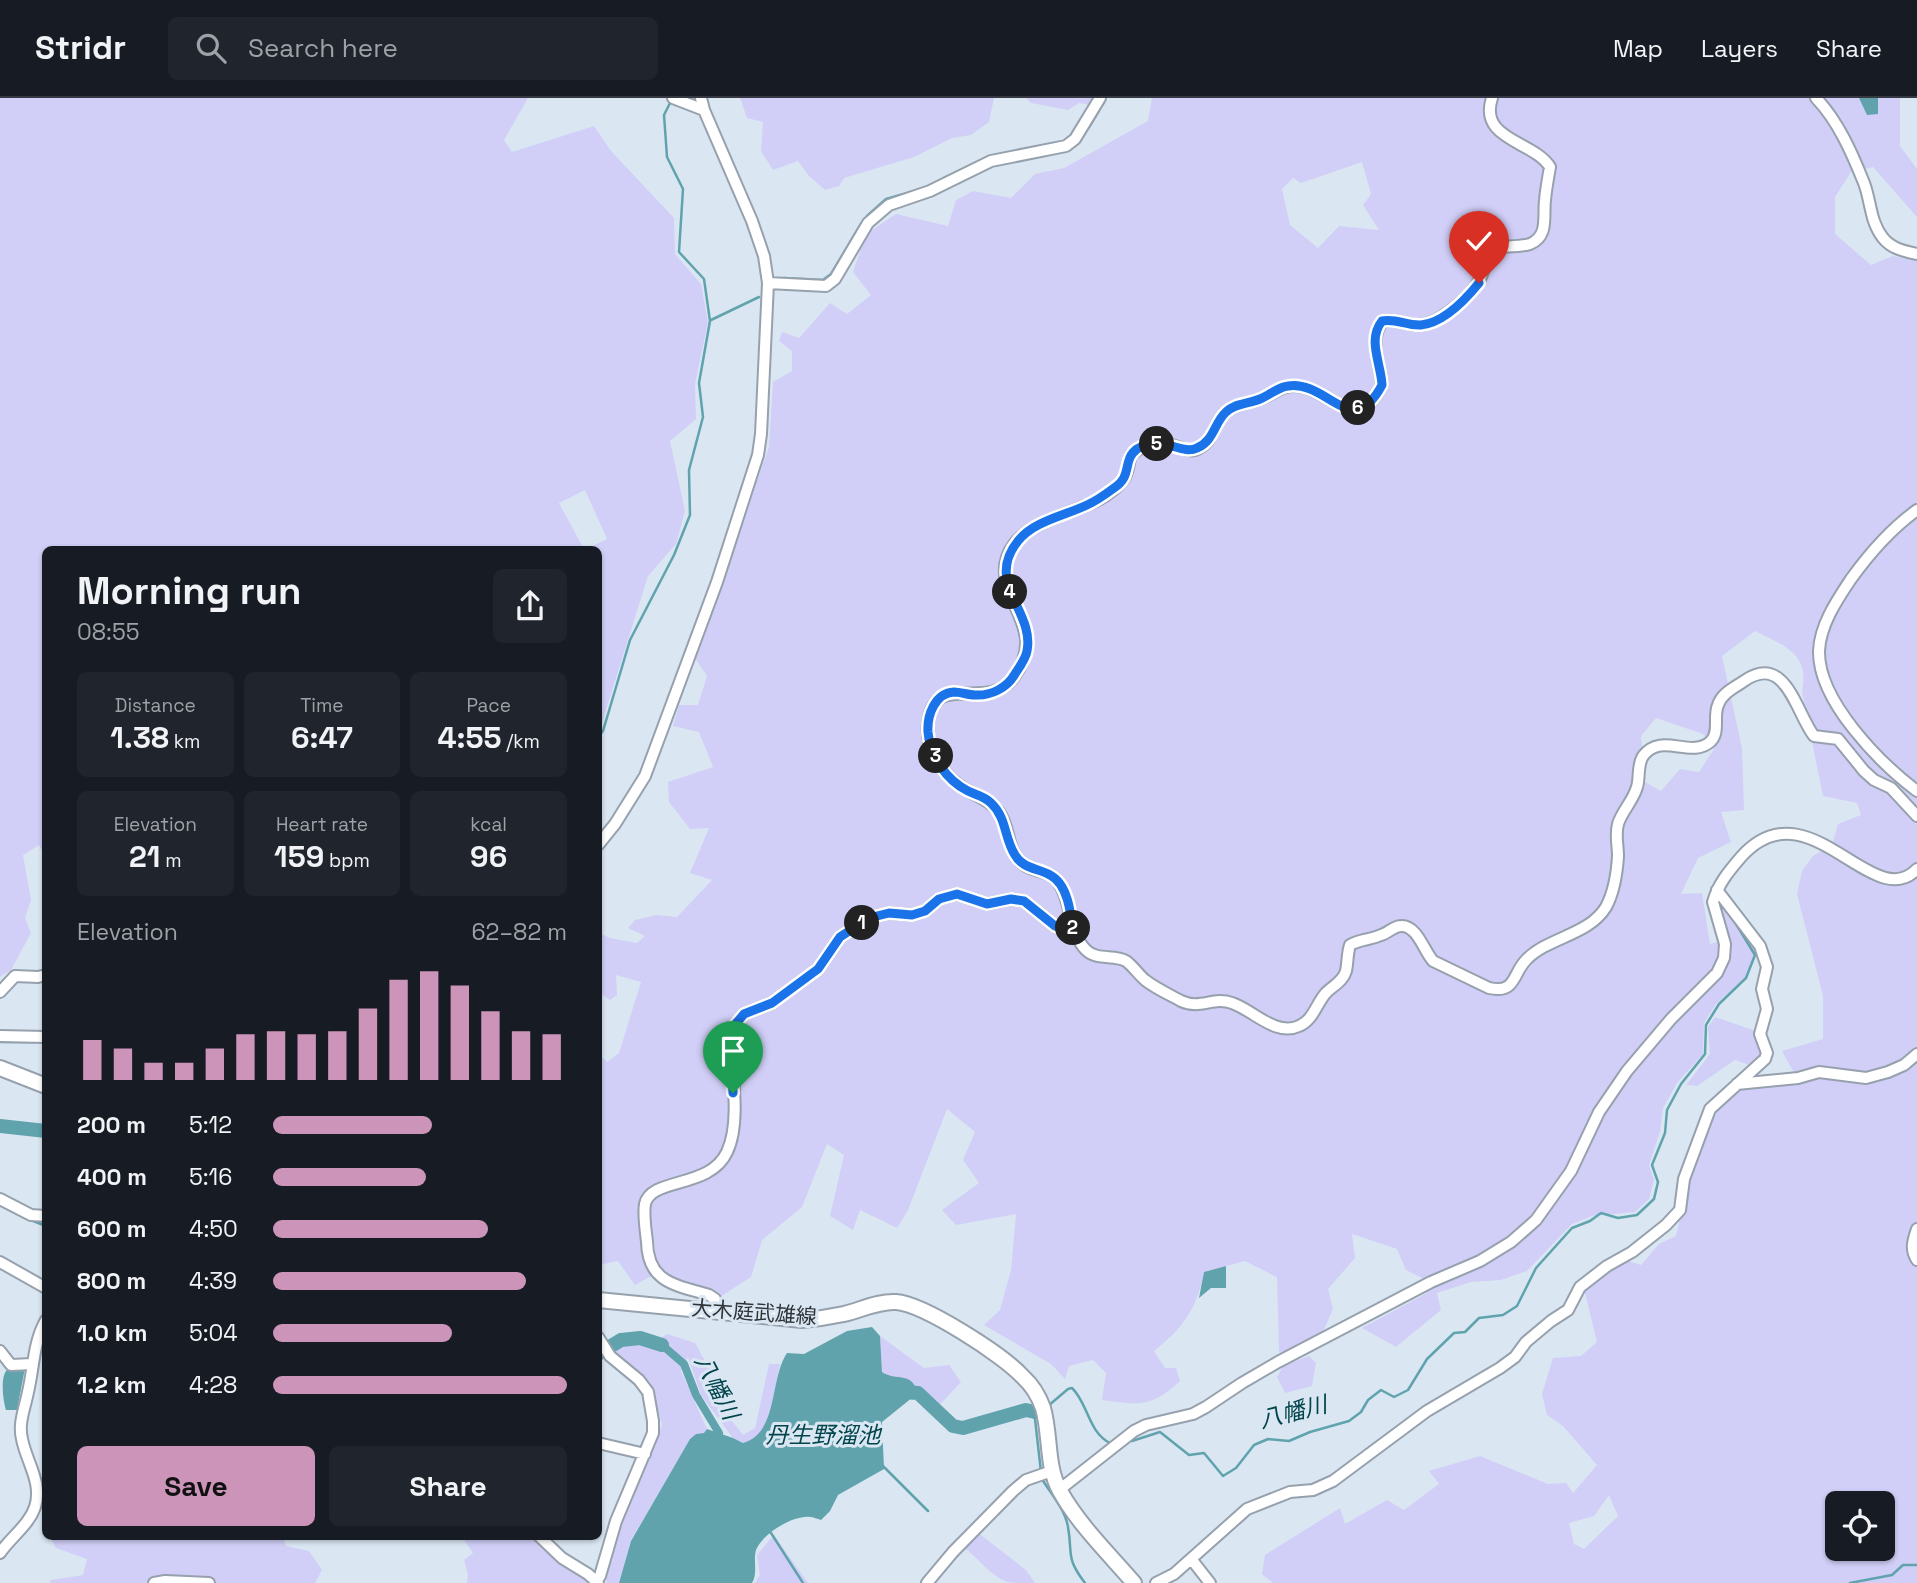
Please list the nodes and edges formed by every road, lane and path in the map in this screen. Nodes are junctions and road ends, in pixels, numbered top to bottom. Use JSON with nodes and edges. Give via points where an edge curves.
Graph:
{"nodes":[{"id":1,"x":673,"y":98,"type":"edge"},
{"id":2,"x":701,"y":98,"type":"edge"},
{"id":3,"x":1100,"y":98,"type":"edge"},
{"id":4,"x":1492,"y":98,"type":"edge"},
{"id":5,"x":1816,"y":98,"type":"edge"},
{"id":6,"x":704,"y":110,"type":"junction"},
{"id":7,"x":1917,"y":254,"type":"edge"},
{"id":8,"x":768,"y":283,"type":"junction"},
{"id":9,"x":1917,"y":510,"type":"edge"},
{"id":10,"x":1917,"y":791,"type":"edge"},
{"id":11,"x":1917,"y":816,"type":"edge"},
{"id":12,"x":602,"y":840,"type":"edge"},
{"id":13,"x":1917,"y":869,"type":"edge"},
{"id":14,"x":1717,"y":890,"type":"junction"},
{"id":15,"x":1073,"y":932,"type":"junction"},
{"id":16,"x":42,"y":976,"type":"edge"},
{"id":17,"x":0,"y":992,"type":"edge"},
{"id":18,"x":0,"y":1036,"type":"edge"},
{"id":19,"x":42,"y":1037,"type":"edge"},
{"id":20,"x":1917,"y":1054,"type":"edge"},
{"id":21,"x":0,"y":1068,"type":"edge"},
{"id":22,"x":42,"y":1084,"type":"edge"},
{"id":23,"x":1737,"y":1084,"type":"junction"},
{"id":24,"x":0,"y":1199,"type":"edge"},
{"id":25,"x":42,"y":1216,"type":"edge"},
{"id":26,"x":1917,"y":1228,"type":"edge"},
{"id":27,"x":1917,"y":1260,"type":"edge"},
{"id":28,"x":0,"y":1262,"type":"edge"},
{"id":29,"x":42,"y":1286,"type":"edge"},
{"id":30,"x":602,"y":1300,"type":"edge"},
{"id":31,"x":720,"y":1311,"type":"junction"},
{"id":32,"x":41,"y":1336,"type":"edge"},
{"id":33,"x":602,"y":1343,"type":"edge"},
{"id":34,"x":0,"y":1351,"type":"edge"},
{"id":35,"x":32,"y":1364,"type":"junction"},
{"id":36,"x":602,"y":1444,"type":"edge"},
{"id":37,"x":645,"y":1454,"type":"junction"},
{"id":38,"x":1045,"y":1473,"type":"junction"},
{"id":39,"x":1059,"y":1490,"type":"junction"},
{"id":40,"x":543,"y":1540,"type":"edge"},
{"id":41,"x":0,"y":1553,"type":"edge"},
{"id":42,"x":1192,"y":1560,"type":"junction"},
{"id":43,"x":597,"y":1582,"type":"edge"},
{"id":44,"x":155,"y":1583,"type":"edge"},
{"id":45,"x":209,"y":1583,"type":"edge"},
{"id":46,"x":927,"y":1583,"type":"edge"},
{"id":47,"x":1134,"y":1583,"type":"edge"},
{"id":48,"x":1156,"y":1583,"type":"edge"},
{"id":49,"x":1210,"y":1583,"type":"edge"}],
"edges":[{"from":1,"to":6,"type":"street"},
{"from":2,"to":6,"type":"street"},
{"from":3,"to":8,"type":"street","via":[[1066,146],[991,161],[889,205],[868,223],[835,279],[826,286]]},
{"from":4,"to":15,"type":"street","via":[[1489,111],[1493,123],[1504,136],[1541,156],[1550,167],[1541,236],[1533,243],[1491,248],[1479,283],[1438,319],[1423,325],[1382,321],[1375,335],[1382,385],[1369,402],[1350,410],[1316,389],[1289,386],[1235,405],[1219,420],[1212,436],[1194,450],[1159,443],[1137,449],[1117,486],[1089,504],[1035,526],[1008,555],[1008,585],[1024,625],[1027,651],[1004,687],[975,695],[955,692],[936,701],[928,735],[938,761],[953,781],[982,796],[1002,816],[1015,856],[1057,880]]},
{"from":5,"to":7,"type":"street","via":[[1844,140],[1884,238],[1896,249]]},
{"from":6,"to":8,"type":"street","via":[[752,221]]},
{"from":8,"to":12,"type":"street","via":[[758,454],[645,776]]},
{"from":9,"to":10,"type":"street","via":[[1864,561],[1831,608],[1819,649],[1821,675],[1830,694],[1868,748]]},
{"from":11,"to":15,"type":"street","via":[[1891,788],[1864,771],[1839,739],[1814,736],[1782,681],[1761,673],[1724,694],[1715,714],[1716,733],[1702,747],[1669,744],[1645,754],[1634,796],[1619,821],[1616,873],[1605,907],[1593,922],[1525,960],[1506,988],[1489,988],[1433,961],[1410,929],[1398,926],[1350,945],[1342,979],[1325,994],[1311,1017],[1288,1030],[1233,1003],[1217,1000],[1194,1006],[1182,1001],[1148,982],[1128,962],[1087,951]]},
{"from":13,"to":14,"type":"street","via":[[1902,880],[1889,880],[1812,839],[1770,834],[1743,855]]},
{"from":14,"to":23,"type":"street","via":[[1760,946],[1767,967],[1760,1034],[1767,1053]]},
{"from":14,"to":39,"type":"street","via":[[1713,902],[1725,944],[1717,972],[1627,1071],[1599,1112],[1571,1171],[1536,1220],[1480,1261],[1278,1362],[1193,1414],[1146,1424]]},
{"from":15,"to":31,"type":"street","via":[[1055,926],[1024,901],[987,904],[957,894],[912,915],[889,913],[869,918],[840,937],[818,969],[772,1003],[744,1014],[733,1027],[730,1041],[734,1134],[726,1155],[711,1172],[668,1185],[652,1193],[645,1203],[647,1256],[656,1274],[666,1282],[709,1295]]},
{"from":16,"to":17,"type":"street","via":[[15,976]]},
{"from":18,"to":19,"type":"street"},
{"from":20,"to":23,"type":"street","via":[[1904,1065],[1866,1078],[1819,1072]]},
{"from":21,"to":22,"type":"main road"},
{"from":23,"to":42,"type":"street","via":[[1710,1109],[1684,1178],[1681,1210],[1632,1252],[1580,1287],[1568,1310],[1526,1342],[1515,1357],[1427,1411],[1333,1481],[1247,1509]]},
{"from":24,"to":25,"type":"street"},
{"from":26,"to":27,"type":"street","via":[[1913,1243]]},
{"from":28,"to":29,"type":"street"},
{"from":30,"to":31,"type":"main road","name":"大木庭武雄線"},
{"from":31,"to":38,"type":"main road","name":"大木庭武雄線","via":[[802,1320],[894,1302],[935,1315],[1010,1364],[1036,1393],[1043,1409]]},
{"from":32,"to":35,"type":"street"},
{"from":33,"to":37,"type":"street","via":[[648,1392],[653,1433]]},
{"from":34,"to":35,"type":"street","via":[[11,1365]]},
{"from":35,"to":41,"type":"street","via":[[20,1427],[36,1480],[36,1504]]},
{"from":36,"to":37,"type":"street"},
{"from":37,"to":43,"type":"street","via":[[616,1521]]},
{"from":38,"to":39,"type":"main road","name":"大木庭武雄線"},
{"from":38,"to":46,"type":"street","via":[[1013,1490]]},
{"from":39,"to":47,"type":"main road","name":"大木庭武雄線"},
{"from":40,"to":43,"type":"street"},
{"from":42,"to":48,"type":"street"},
{"from":42,"to":49,"type":"street"},
{"from":44,"to":45,"type":"street"}]}
